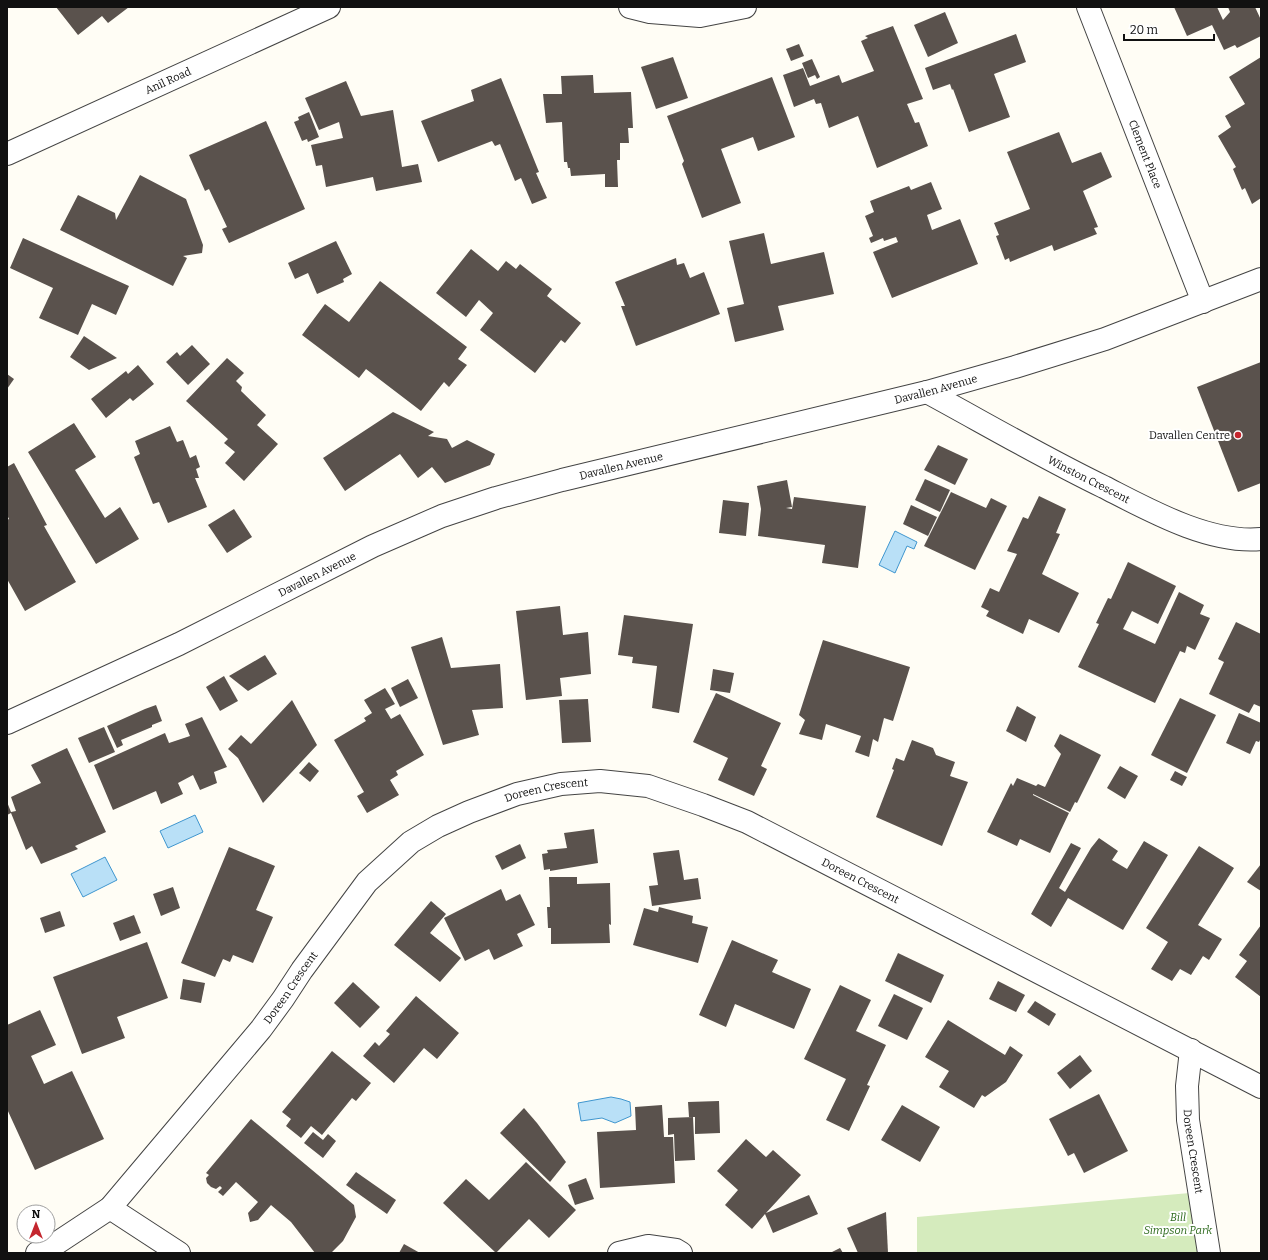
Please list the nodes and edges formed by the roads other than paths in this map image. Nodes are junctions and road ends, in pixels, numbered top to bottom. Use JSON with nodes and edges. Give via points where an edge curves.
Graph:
{"nodes":[{"id":1,"x":329,"y":7,"type":"edge"},
{"id":2,"x":630,"y":7,"type":"edge"},
{"id":3,"x":745,"y":7,"type":"edge"},
{"id":4,"x":1088,"y":7,"type":"edge"},
{"id":5,"x":7,"y":154,"type":"edge"},
{"id":6,"x":1261,"y":279,"type":"edge"},
{"id":7,"x":1204,"y":302,"type":"junction"},
{"id":8,"x":927,"y":392,"type":"junction"},
{"id":9,"x":1261,"y":538,"type":"edge"},
{"id":10,"x":7,"y":723,"type":"edge"},
{"id":11,"x":1191,"y":1050,"type":"junction"},
{"id":12,"x":1261,"y":1087,"type":"edge"},
{"id":13,"x":110,"y":1208,"type":"junction"},
{"id":14,"x":37,"y":1253,"type":"edge"},
{"id":15,"x":179,"y":1253,"type":"edge"},
{"id":16,"x":619,"y":1253,"type":"edge"},
{"id":17,"x":681,"y":1253,"type":"edge"},
{"id":18,"x":1210,"y":1253,"type":"edge"}],
"edges":[{"from":1,"to":5,"type":"street","name":"Anil Road"},
{"from":2,"to":3,"type":"street","via":[[650,12],[700,16]]},
{"from":4,"to":7,"type":"street","name":"Clement Place"},
{"from":6,"to":7,"type":"street","name":"Davallen Avenue"},
{"from":7,"to":8,"type":"street","name":"Davallen Avenue","via":[[1105,338]]},
{"from":8,"to":9,"type":"street","name":"Winston Crescent","via":[[1060,465],[1155,513],[1198,530],[1226,536]]},
{"from":8,"to":10,"type":"street","name":"Davallen Avenue","via":[[562,480],[442,516],[373,546],[179,644]]},
{"from":11,"to":12,"type":"street","name":"Doreen Crescent"},
{"from":11,"to":13,"type":"street","name":"Doreen Crescent","via":[[747,822],[648,786],[600,781],[561,784],[517,794],[469,812],[411,842],[392,858],[363,887],[261,1029]]},
{"from":11,"to":18,"type":"street","name":"Doreen Crescent","via":[[1187,1086],[1188,1120]]},
{"from":13,"to":14,"type":"street","name":"Doreen Crescent","via":[[54,1245]]},
{"from":13,"to":15,"type":"street"},
{"from":16,"to":17,"type":"street","via":[[648,1246]]}]}
